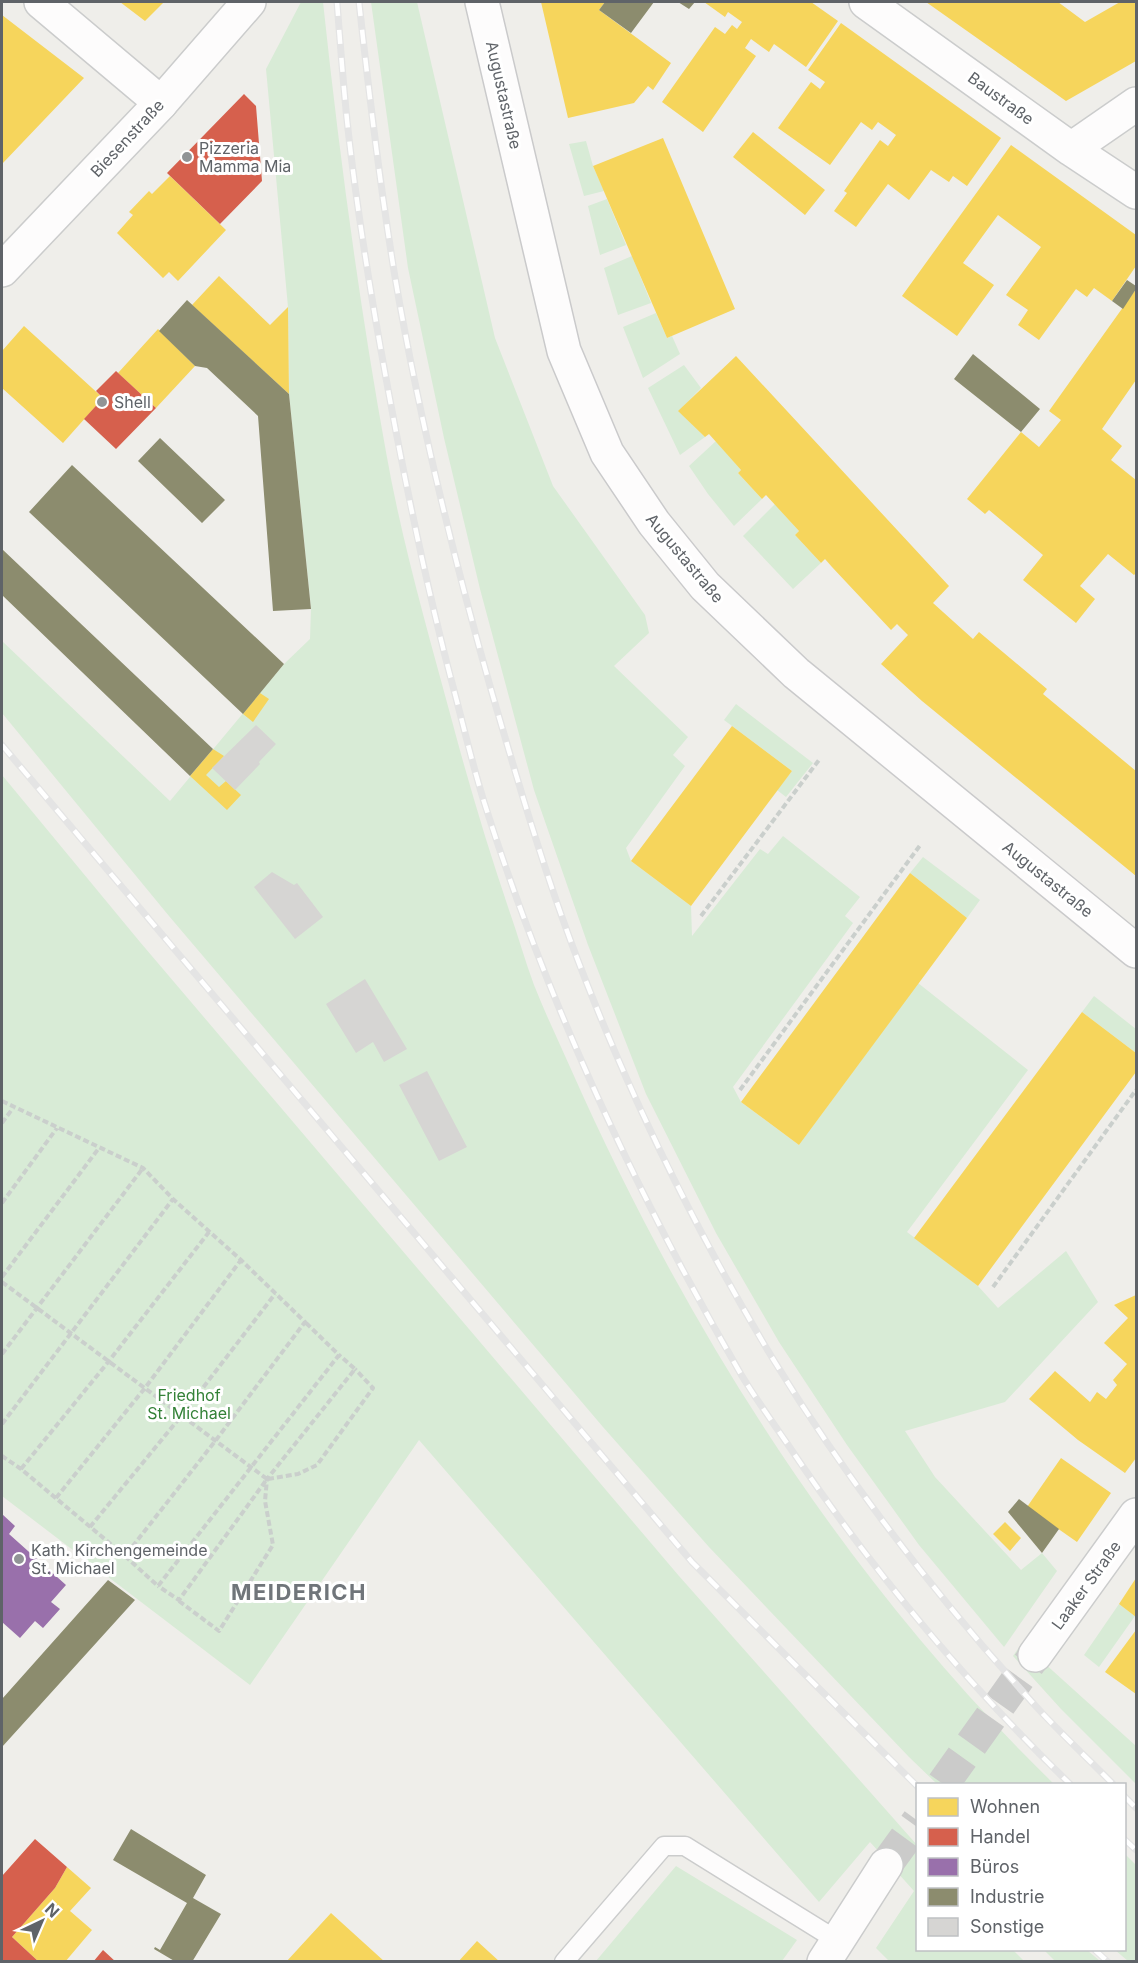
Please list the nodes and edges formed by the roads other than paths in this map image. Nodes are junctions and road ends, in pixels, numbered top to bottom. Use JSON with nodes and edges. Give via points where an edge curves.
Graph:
{"nodes":[{"id":1,"x":41,"y":2,"type":"edge"},
{"id":2,"x":249,"y":2,"type":"edge"},
{"id":3,"x":483,"y":2,"type":"edge"},
{"id":4,"x":866,"y":2,"type":"edge"},
{"id":5,"x":161,"y":103,"type":"junction"},
{"id":6,"x":1137,"y":104,"type":"edge"},
{"id":7,"x":1071,"y":149,"type":"junction"},
{"id":8,"x":1137,"y":192,"type":"edge"},
{"id":9,"x":2,"y":270,"type":"edge"},
{"id":10,"x":1137,"y":951,"type":"edge"},
{"id":11,"x":1137,"y":1515,"type":"edge"},
{"id":12,"x":1035,"y":1655,"type":"tunnel mouth"},
{"id":13,"x":886,"y":1865,"type":"tunnel mouth"},
{"id":14,"x":831,"y":1951,"type":"edge"},
{"id":15,"x":564,"y":1962,"type":"edge"}],
"edges":[{"from":1,"to":5,"type":"street"},
{"from":2,"to":5,"type":"street","name":"Biesenstraße"},
{"from":3,"to":10,"type":"street","name":"Augustastraße","via":[[564,351],[607,453],[654,523],[705,586],[796,673]]},
{"from":4,"to":7,"type":"street","name":"Baustraße"},
{"from":5,"to":9,"type":"street","name":"Biesenstraße"},
{"from":6,"to":7,"type":"street"},
{"from":7,"to":8,"type":"street","name":"Baustraße"},
{"from":11,"to":12,"type":"street","name":"Laaker Straße"},
{"from":13,"to":14,"type":"street"},
{"from":14,"to":15,"type":"lane","via":[[685,1846],[664,1846]]}]}
